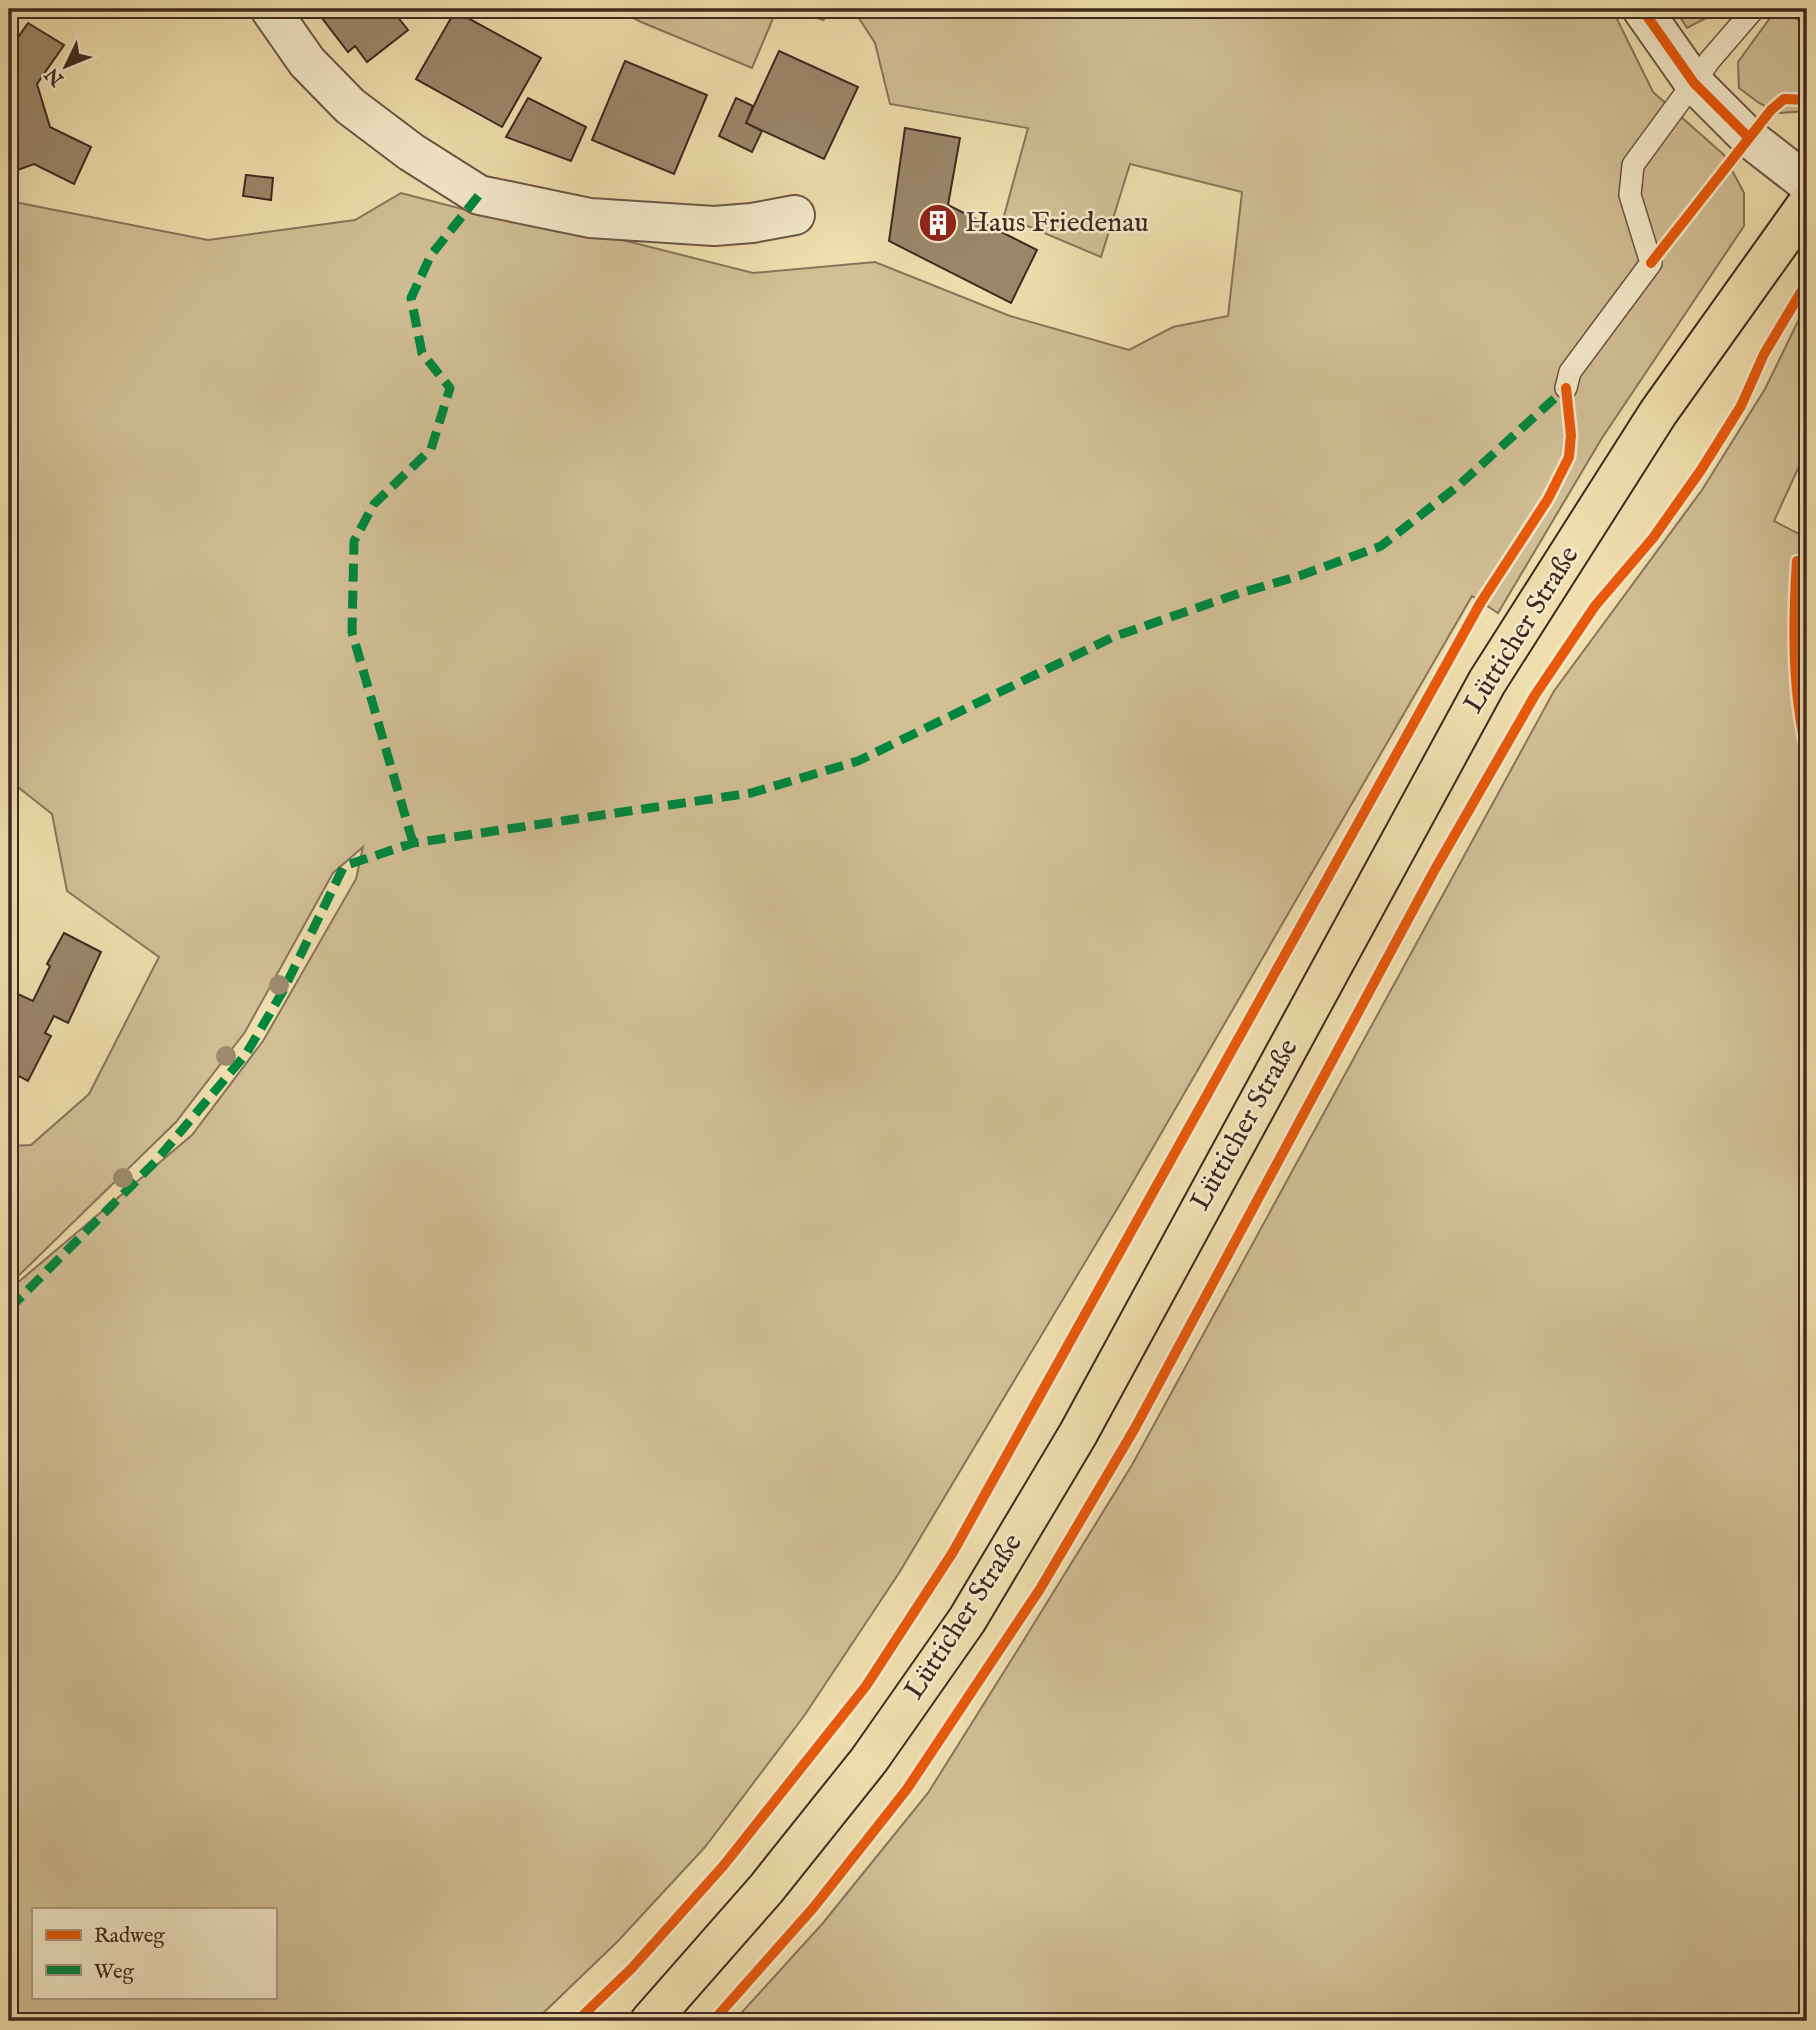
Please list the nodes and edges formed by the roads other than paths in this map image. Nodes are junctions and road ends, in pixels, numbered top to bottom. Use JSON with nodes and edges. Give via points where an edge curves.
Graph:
{"nodes":[{"id":1,"x":270,"y":9,"type":"edge"},
{"id":2,"x":1642,"y":9,"type":"edge"},
{"id":3,"x":1754,"y":9,"type":"edge"},
{"id":4,"x":1694,"y":83,"type":"junction"},
{"id":5,"x":1807,"y":183,"type":"edge"},
{"id":6,"x":1807,"y":204,"type":"edge"},
{"id":7,"x":795,"y":215,"type":"dead end"},
{"id":8,"x":1566,"y":388,"type":"dead end"},
{"id":9,"x":650,"y":2021,"type":"edge"}],
"edges":[{"from":1,"to":7,"type":"street","via":[[307,62],[350,106],[479,195],[590,218],[714,226]]},
{"from":2,"to":4,"type":"street"},
{"from":3,"to":4,"type":"lane"},
{"from":4,"to":5,"type":"street","via":[[1749,138]]},
{"from":4,"to":8,"type":"lane","via":[[1633,164],[1630,195],[1651,263],[1570,372]]},
{"from":6,"to":9,"type":"main road","name":"Lütticher Straße","via":[[1658,413],[1487,682],[1078,1434],[967,1620],[869,1760],[766,1889]]}]}
